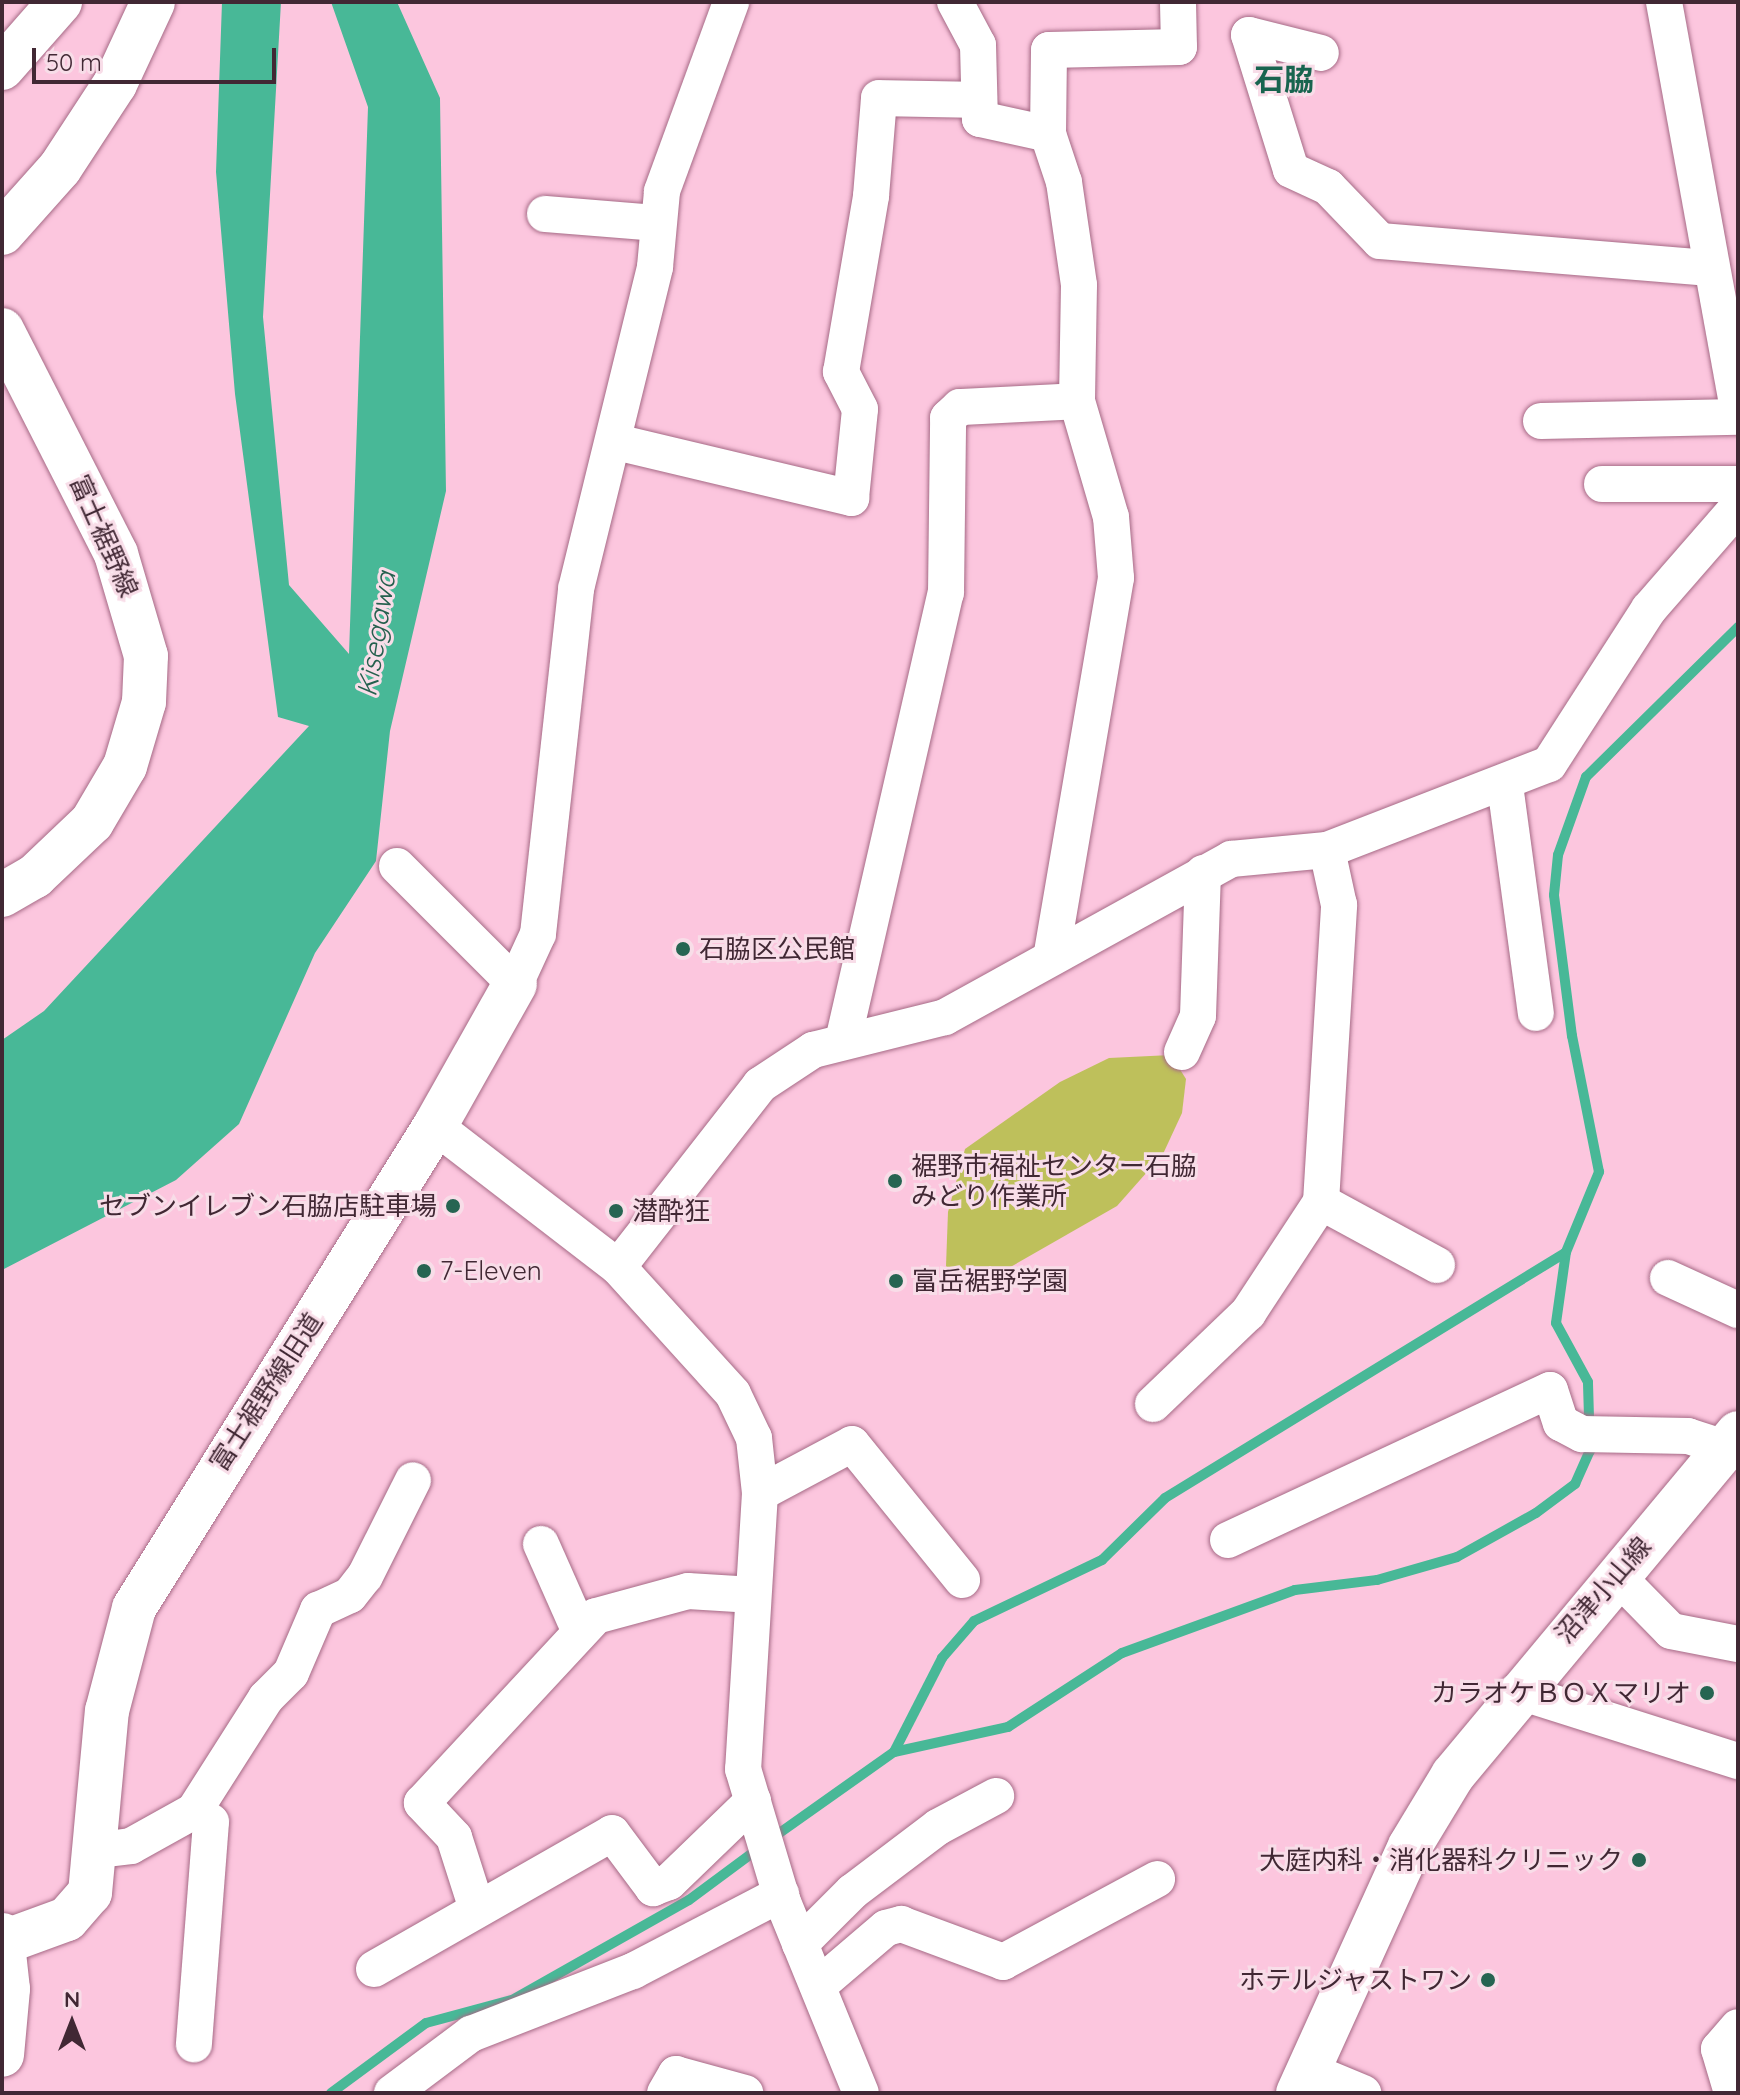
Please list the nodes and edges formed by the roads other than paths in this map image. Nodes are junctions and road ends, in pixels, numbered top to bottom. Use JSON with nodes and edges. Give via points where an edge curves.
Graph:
{"nodes":[{"id":1,"x":60,"y":2,"type":"edge"},
{"id":2,"x":153,"y":2,"type":"edge"},
{"id":3,"x":731,"y":2,"type":"edge"},
{"id":4,"x":955,"y":2,"type":"edge"},
{"id":5,"x":1178,"y":2,"type":"edge"},
{"id":6,"x":1664,"y":2,"type":"edge"},
{"id":7,"x":1321,"y":53,"type":"dead end"},
{"id":8,"x":2,"y":68,"type":"edge"},
{"id":9,"x":979,"y":100,"type":"junction"},
{"id":10,"x":1048,"y":134,"type":"junction"},
{"id":11,"x":545,"y":214,"type":"dead end"},
{"id":12,"x":656,"y":223,"type":"junction"},
{"id":13,"x":2,"y":233,"type":"edge"},
{"id":14,"x":1711,"y":268,"type":"junction"},
{"id":15,"x":2,"y":330,"type":"edge"},
{"id":16,"x":14,"y":383,"type":"edge"},
{"id":17,"x":1077,"y":401,"type":"junction"},
{"id":18,"x":1738,"y":414,"type":"edge"},
{"id":19,"x":1541,"y":421,"type":"dead end"},
{"id":20,"x":616,"y":442,"type":"junction"},
{"id":21,"x":1602,"y":484,"type":"dead end"},
{"id":22,"x":1738,"y":484,"type":"edge"},
{"id":23,"x":1738,"y":507,"type":"edge"},
{"id":24,"x":1505,"y":785,"type":"junction"},
{"id":25,"x":1327,"y":850,"type":"junction"},
{"id":26,"x":397,"y":866,"type":"dead end"},
{"id":27,"x":1203,"y":873,"type":"junction"},
{"id":28,"x":2,"y":895,"type":"edge"},
{"id":29,"x":1052,"y":953,"type":"junction"},
{"id":30,"x":515,"y":984,"type":"junction"},
{"id":31,"x":1536,"y":1013,"type":"dead end"},
{"id":32,"x":843,"y":1041,"type":"junction"},
{"id":33,"x":1182,"y":1052,"type":"dead end"},
{"id":34,"x":435,"y":1126,"type":"junction"},
{"id":35,"x":1321,"y":1202,"type":"junction"},
{"id":36,"x":1437,"y":1265,"type":"dead end"},
{"id":37,"x":618,"y":1267,"type":"junction"},
{"id":38,"x":1668,"y":1278,"type":"dead end"},
{"id":39,"x":1738,"y":1310,"type":"edge"},
{"id":40,"x":1153,"y":1404,"type":"dead end"},
{"id":41,"x":1731,"y":1440,"type":"edge"},
{"id":42,"x":413,"y":1480,"type":"dead end"},
{"id":43,"x":760,"y":1493,"type":"junction"},
{"id":44,"x":1228,"y":1540,"type":"dead end"},
{"id":45,"x":541,"y":1544,"type":"dead end"},
{"id":46,"x":1616,"y":1575,"type":"junction"},
{"id":47,"x":962,"y":1580,"type":"dead end"},
{"id":48,"x":753,"y":1595,"type":"junction"},
{"id":49,"x":580,"y":1632,"type":"junction"},
{"id":50,"x":1738,"y":1644,"type":"edge"},
{"id":51,"x":1517,"y":1691,"type":"junction"},
{"id":52,"x":1738,"y":1761,"type":"edge"},
{"id":53,"x":996,"y":1796,"type":"dead end"},
{"id":54,"x":756,"y":1810,"type":"junction"},
{"id":55,"x":194,"y":1811,"type":"junction"},
{"id":56,"x":99,"y":1850,"type":"junction"},
{"id":57,"x":1157,"y":1879,"type":"dead end"},
{"id":58,"x":776,"y":1880,"type":"junction"},
{"id":59,"x":476,"y":1906,"type":"junction"},
{"id":60,"x":3,"y":1940,"type":"edge"},
{"id":61,"x":800,"y":1944,"type":"junction"},
{"id":62,"x":374,"y":1969,"type":"dead end"},
{"id":63,"x":818,"y":1986,"type":"junction"},
{"id":64,"x":1738,"y":2027,"type":"edge"},
{"id":65,"x":194,"y":2044,"type":"dead end"},
{"id":66,"x":2,"y":2055,"type":"edge"},
{"id":67,"x":1303,"y":2082,"type":"edge"},
{"id":68,"x":392,"y":2093,"type":"edge"},
{"id":69,"x":665,"y":2093,"type":"edge"},
{"id":70,"x":745,"y":2093,"type":"edge"},
{"id":71,"x":861,"y":2093,"type":"edge"},
{"id":72,"x":1363,"y":2093,"type":"edge"},
{"id":73,"x":1732,"y":2093,"type":"edge"}],
"edges":[{"from":1,"to":8,"type":"main road"},
{"from":2,"to":13,"type":"main road","via":[[100,108]]},
{"from":3,"to":12,"type":"street"},
{"from":4,"to":9,"type":"street","via":[[978,45]]},
{"from":5,"to":10,"type":"street","via":[[1179,47],[1049,50]]},
{"from":6,"to":14,"type":"street"},
{"from":7,"to":14,"type":"street","via":[[1249,35],[1291,170],[1328,187],[1380,241]]},
{"from":9,"to":10,"type":"street","via":[[980,119]]},
{"from":9,"to":20,"type":"street","via":[[879,98],[871,196],[841,372],[860,409],[851,498]]},
{"from":10,"to":17,"type":"street","via":[[1064,182],[1079,285]]},
{"from":11,"to":12,"type":"street"},
{"from":12,"to":20,"type":"street","via":[[655,267]]},
{"from":14,"to":18,"type":"street"},
{"from":15,"to":16,"type":"main road","name":"富士裾野線"},
{"from":16,"to":28,"type":"main road","name":"富士裾野線","via":[[132,590],[146,656],[144,702],[125,766],[92,822],[35,876]]},
{"from":17,"to":29,"type":"street","via":[[1111,517],[1116,578]]},
{"from":17,"to":32,"type":"street","via":[[960,407],[948,418],[946,593]]},
{"from":18,"to":19,"type":"street"},
{"from":20,"to":30,"type":"street","via":[[576,589],[538,934]]},
{"from":21,"to":22,"type":"street"},
{"from":23,"to":24,"type":"street","via":[[1649,609],[1549,764]]},
{"from":24,"to":25,"type":"street"},
{"from":24,"to":31,"type":"street"},
{"from":25,"to":27,"type":"street","via":[[1231,859]]},
{"from":25,"to":35,"type":"street","via":[[1339,905]]},
{"from":26,"to":30,"type":"street"},
{"from":27,"to":29,"type":"street"},
{"from":27,"to":33,"type":"street","via":[[1198,1016]]},
{"from":29,"to":32,"type":"street","via":[[1009,987],[945,1017]]},
{"from":30,"to":34,"type":"main road","name":"富士裾野線旧道"},
{"from":32,"to":37,"type":"street","via":[[813,1050],[760,1085]]},
{"from":34,"to":37,"type":"street"},
{"from":34,"to":56,"type":"main road","name":"富士裾野線旧道","via":[[134,1608],[107,1711]]},
{"from":35,"to":36,"type":"street"},
{"from":35,"to":40,"type":"street","via":[[1248,1313]]},
{"from":37,"to":43,"type":"street","via":[[733,1394],[754,1438]]},
{"from":38,"to":39,"type":"street"},
{"from":41,"to":44,"type":"street","via":[[1596,1434],[1561,1423],[1550,1390]]},
{"from":41,"to":46,"type":"main road","name":"沼津小山線"},
{"from":42,"to":55,"type":"street","via":[[365,1576],[350,1595],[318,1610],[291,1673],[266,1698]]},
{"from":43,"to":47,"type":"street","via":[[852,1444]]},
{"from":43,"to":48,"type":"street"},
{"from":45,"to":49,"type":"street"},
{"from":46,"to":50,"type":"street","via":[[1671,1631]]},
{"from":46,"to":51,"type":"main road","name":"沼津小山線"},
{"from":48,"to":49,"type":"street","via":[[688,1591],[596,1616]]},
{"from":48,"to":54,"type":"street","via":[[743,1769]]},
{"from":49,"to":59,"type":"street","via":[[422,1803],[454,1837]]},
{"from":51,"to":52,"type":"street"},
{"from":51,"to":67,"type":"main road","name":"沼津小山線","via":[[1410,1846]]},
{"from":53,"to":61,"type":"street","via":[[938,1827],[852,1892]]},
{"from":54,"to":58,"type":"street"},
{"from":54,"to":59,"type":"street","via":[[693,1864],[653,1888],[612,1833]]},
{"from":55,"to":56,"type":"street","via":[[131,1846]]},
{"from":55,"to":65,"type":"street","via":[[211,1822]]},
{"from":56,"to":60,"type":"main road","name":"富士裾野線旧道","via":[[90,1893],[67,1919]]},
{"from":57,"to":63,"type":"street","via":[[1003,1962],[901,1924],[886,1928]]},
{"from":58,"to":61,"type":"street"},
{"from":58,"to":68,"type":"street","via":[[633,1971],[471,2034]]},
{"from":59,"to":62,"type":"street"},
{"from":60,"to":66,"type":"main road"},
{"from":61,"to":63,"type":"street"},
{"from":63,"to":71,"type":"street"},
{"from":64,"to":73,"type":"street","via":[[1719,2049]]},
{"from":67,"to":72,"type":"street"},
{"from":69,"to":70,"type":"street","via":[[676,2074]]}]}
